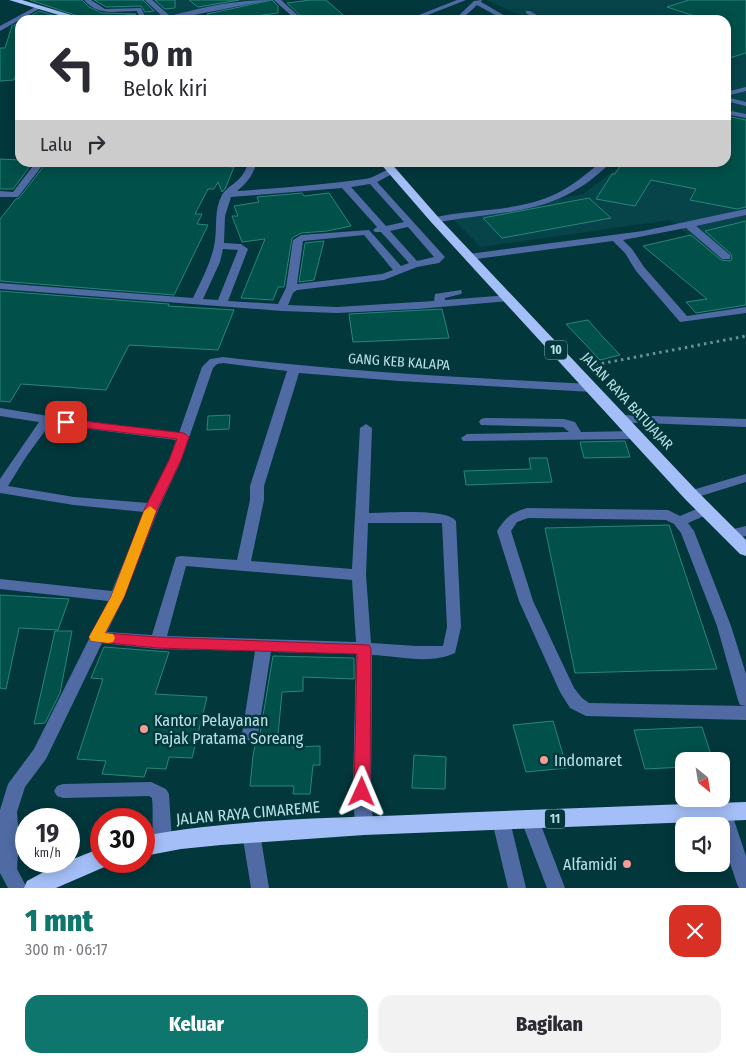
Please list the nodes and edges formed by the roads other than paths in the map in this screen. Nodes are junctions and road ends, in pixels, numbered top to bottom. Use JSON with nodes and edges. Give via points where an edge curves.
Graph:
{"nodes":[{"id":1,"x":13,"y":0,"type":"edge"},
{"id":2,"x":87,"y":0,"type":"edge"},
{"id":3,"x":148,"y":0,"type":"edge"},
{"id":4,"x":267,"y":0,"type":"edge"},
{"id":5,"x":277,"y":0,"type":"edge"},
{"id":6,"x":463,"y":0,"type":"edge"},
{"id":7,"x":477,"y":1,"type":"edge"},
{"id":8,"x":37,"y":8,"type":"junction"},
{"id":9,"x":470,"y":8,"type":"junction"},
{"id":10,"x":528,"y":12,"type":"dead end"},
{"id":11,"x":25,"y":15,"type":"edge"},
{"id":12,"x":59,"y":15,"type":"edge"},
{"id":13,"x":142,"y":15,"type":"edge"},
{"id":14,"x":161,"y":15,"type":"edge"},
{"id":15,"x":186,"y":15,"type":"edge"},
{"id":16,"x":294,"y":15,"type":"edge"},
{"id":17,"x":422,"y":15,"type":"edge"},
{"id":18,"x":462,"y":15,"type":"edge"},
{"id":19,"x":492,"y":15,"type":"edge"},
{"id":20,"x":501,"y":15,"type":"edge"},
{"id":21,"x":533,"y":15,"type":"edge"},
{"id":22,"x":15,"y":20,"type":"edge"},
{"id":23,"x":0,"y":29,"type":"edge"},
{"id":24,"x":746,"y":89,"type":"edge"},
{"id":25,"x":731,"y":93,"type":"edge"},
{"id":26,"x":731,"y":100,"type":"edge"},
{"id":27,"x":746,"y":104,"type":"edge"},
{"id":28,"x":731,"y":113,"type":"edge"},
{"id":29,"x":746,"y":116,"type":"edge"},
{"id":30,"x":37,"y":167,"type":"edge"},
{"id":31,"x":251,"y":167,"type":"edge"},
{"id":32,"x":387,"y":167,"type":"edge"},
{"id":33,"x":600,"y":167,"type":"edge"},
{"id":34,"x":372,"y":181,"type":"junction"},
{"id":35,"x":344,"y":185,"type":"junction"},
{"id":36,"x":0,"y":194,"type":"edge"},
{"id":37,"x":227,"y":195,"type":"junction"},
{"id":38,"x":746,"y":212,"type":"edge"},
{"id":39,"x":435,"y":220,"type":"junction"},
{"id":40,"x":412,"y":224,"type":"junction"},
{"id":41,"x":688,"y":224,"type":"junction"},
{"id":42,"x":384,"y":229,"type":"junction"},
{"id":43,"x":366,"y":232,"type":"junction"},
{"id":44,"x":616,"y":238,"type":"junction"},
{"id":45,"x":218,"y":246,"type":"junction"},
{"id":46,"x":470,"y":257,"type":"junction"},
{"id":47,"x":726,"y":257,"type":"dead end"},
{"id":48,"x":415,"y":264,"type":"junction"},
{"id":49,"x":398,"y":271,"type":"junction"},
{"id":50,"x":0,"y":286,"type":"edge"},
{"id":51,"x":291,"y":288,"type":"junction"},
{"id":52,"x":457,"y":292,"type":"dead end"},
{"id":53,"x":509,"y":298,"type":"junction"},
{"id":54,"x":197,"y":300,"type":"junction"},
{"id":55,"x":222,"y":302,"type":"junction"},
{"id":56,"x":440,"y":304,"type":"junction"},
{"id":57,"x":282,"y":308,"type":"junction"},
{"id":58,"x":746,"y":310,"type":"edge"},
{"id":59,"x":294,"y":369,"type":"junction"},
{"id":60,"x":592,"y":388,"type":"junction"},
{"id":61,"x":0,"y":412,"type":"edge"},
{"id":62,"x":620,"y":419,"type":"junction"},
{"id":63,"x":47,"y":420,"type":"junction"},
{"id":64,"x":485,"y":422,"type":"dead end"},
{"id":65,"x":746,"y":424,"type":"edge"},
{"id":66,"x":366,"y":428,"type":"dead end"},
{"id":67,"x":636,"y":435,"type":"junction"},
{"id":68,"x":578,"y":436,"type":"junction"},
{"id":69,"x":184,"y":437,"type":"junction"},
{"id":70,"x":467,"y":438,"type":"dead end"},
{"id":71,"x":746,"y":478,"type":"edge"},
{"id":72,"x":0,"y":489,"type":"edge"},
{"id":73,"x":691,"y":495,"type":"junction"},
{"id":74,"x":152,"y":508,"type":"junction"},
{"id":75,"x":706,"y":510,"type":"junction"},
{"id":76,"x":362,"y":518,"type":"junction"},
{"id":77,"x":679,"y":521,"type":"junction"},
{"id":78,"x":738,"y":533,"type":"edge"},
{"id":79,"x":746,"y":550,"type":"edge"},
{"id":80,"x":243,"y":566,"type":"junction"},
{"id":81,"x":359,"y":575,"type":"junction"},
{"id":82,"x":0,"y":584,"type":"edge"},
{"id":83,"x":117,"y":597,"type":"junction"},
{"id":84,"x":96,"y":637,"type":"junction"},
{"id":85,"x":157,"y":643,"type":"junction"},
{"id":86,"x":264,"y":645,"type":"junction"},
{"id":87,"x":364,"y":649,"type":"junction"},
{"id":88,"x":746,"y":700,"type":"edge"},
{"id":89,"x":746,"y":713,"type":"edge"},
{"id":90,"x":250,"y":734,"type":"dead end"},
{"id":91,"x":63,"y":791,"type":"dead end"},
{"id":92,"x":746,"y":811,"type":"edge"},
{"id":93,"x":722,"y":812,"type":"junction"},
{"id":94,"x":530,"y":820,"type":"junction"},
{"id":95,"x":501,"y":821,"type":"junction"},
{"id":96,"x":364,"y":826,"type":"junction"},
{"id":97,"x":251,"y":833,"type":"junction"},
{"id":98,"x":155,"y":839,"type":"edge"},
{"id":99,"x":155,"y":844,"type":"edge"},
{"id":100,"x":90,"y":862,"type":"edge"},
{"id":101,"x":4,"y":868,"type":"edge"},
{"id":102,"x":746,"y":884,"type":"edge"},
{"id":103,"x":32,"y":888,"type":"edge"},
{"id":104,"x":260,"y":888,"type":"edge"},
{"id":105,"x":517,"y":888,"type":"edge"},
{"id":106,"x":556,"y":888,"type":"edge"}],
"edges":[{"from":1,"to":8,"type":"highway"},
{"from":2,"to":13,"type":"street","via":[[100,10],[139,9]]},
{"from":3,"to":14,"type":"street"},
{"from":4,"to":15,"type":"street"},
{"from":5,"to":16,"type":"street"},
{"from":6,"to":17,"type":"street"},
{"from":7,"to":9,"type":"street"},
{"from":7,"to":20,"type":"street"},
{"from":8,"to":11,"type":"street"},
{"from":8,"to":12,"type":"highway"},
{"from":9,"to":18,"type":"street"},
{"from":9,"to":19,"type":"street"},
{"from":10,"to":21,"type":"street"},
{"from":22,"to":23,"type":"street"},
{"from":24,"to":25,"type":"street"},
{"from":26,"to":27,"type":"street"},
{"from":28,"to":29,"type":"street"},
{"from":30,"to":36,"type":"street","via":[[15,195]]},
{"from":31,"to":37,"type":"street","via":[[242,183]]},
{"from":32,"to":34,"type":"street"},
{"from":32,"to":39,"type":"highway","name":"JALAN RAYA BATUJAJAR","number":"10"},
{"from":33,"to":39,"type":"street","via":[[570,189],[543,203]]},
{"from":34,"to":35,"type":"street"},
{"from":34,"to":40,"type":"street"},
{"from":35,"to":37,"type":"street"},
{"from":35,"to":42,"type":"street"},
{"from":37,"to":45,"type":"street","via":[[220,216]]},
{"from":38,"to":41,"type":"street"},
{"from":39,"to":46,"type":"highway","name":"JALAN RAYA BATUJAJAR","number":"10"},
{"from":40,"to":42,"type":"street"},
{"from":40,"to":48,"type":"street","via":[[440,257],[435,261]]},
{"from":41,"to":44,"type":"street"},
{"from":41,"to":47,"type":"street"},
{"from":42,"to":43,"type":"street"},
{"from":42,"to":48,"type":"street"},
{"from":43,"to":49,"type":"street"},
{"from":43,"to":51,"type":"street","via":[[300,238]]},
{"from":44,"to":46,"type":"street"},
{"from":44,"to":58,"type":"street","via":[[684,320]]},
{"from":45,"to":54,"type":"street"},
{"from":45,"to":55,"type":"street","via":[[243,249]]},
{"from":46,"to":53,"type":"highway","name":"JALAN RAYA BATUJAJAR","number":"10"},
{"from":48,"to":49,"type":"street"},
{"from":49,"to":51,"type":"street","via":[[384,277]]},
{"from":50,"to":54,"type":"street"},
{"from":51,"to":57,"type":"street"},
{"from":52,"to":56,"type":"street","via":[[439,296]]},
{"from":53,"to":56,"type":"street"},
{"from":53,"to":60,"type":"highway","name":"JALAN RAYA BATUJAJAR","number":"10"},
{"from":54,"to":55,"type":"street"},
{"from":55,"to":57,"type":"street"},
{"from":56,"to":57,"type":"street","via":[[337,310]]},
{"from":59,"to":60,"type":"street","name":"GANG KEB KALAPA"},
{"from":59,"to":69,"type":"street","name":"GANG KEB KALAPA","via":[[214,361],[208,367]]},
{"from":59,"to":80,"type":"street","via":[[257,486]]},
{"from":60,"to":62,"type":"highway","name":"JALAN RAYA BATUJAJAR","number":"10"},
{"from":61,"to":63,"type":"street"},
{"from":62,"to":65,"type":"street"},
{"from":62,"to":67,"type":"highway","name":"JALAN RAYA BATUJAJAR","number":"10"},
{"from":63,"to":69,"type":"street"},
{"from":63,"to":72,"type":"street"},
{"from":64,"to":68,"type":"street","via":[[564,423],[571,425]]},
{"from":66,"to":76,"type":"street"},
{"from":67,"to":68,"type":"street"},
{"from":67,"to":73,"type":"highway","name":"JALAN RAYA BATUJAJAR","number":"10"},
{"from":68,"to":70,"type":"street"},
{"from":69,"to":74,"type":"street"},
{"from":71,"to":73,"type":"street"},
{"from":72,"to":74,"type":"street","via":[[74,501]]},
{"from":73,"to":75,"type":"highway","name":"JALAN RAYA BATUJAJAR","number":"10"},
{"from":74,"to":83,"type":"street"},
{"from":75,"to":77,"type":"street"},
{"from":75,"to":78,"type":"highway","name":"JALAN RAYA BATUJAJAR","number":"10"},
{"from":76,"to":81,"type":"street"},
{"from":76,"to":87,"type":"street","via":[[442,518],[449,522],[454,627],[450,649],[442,653]]},
{"from":77,"to":88,"type":"street","via":[[687,531],[724,626]]},
{"from":77,"to":89,"type":"street","via":[[668,515],[527,513],[512,519],[504,531],[526,601],[559,674],[576,703],[586,709]]},
{"from":78,"to":79,"type":"highway","name":"JALAN RAYA BATUJAJAR","number":"10"},
{"from":80,"to":81,"type":"street"},
{"from":80,"to":85,"type":"street","via":[[181,561]]},
{"from":81,"to":87,"type":"street"},
{"from":82,"to":83,"type":"street"},
{"from":83,"to":84,"type":"street"},
{"from":84,"to":85,"type":"street"},
{"from":84,"to":101,"type":"street","via":[[40,754],[17,784],[8,812],[10,838]]},
{"from":85,"to":86,"type":"street"},
{"from":86,"to":87,"type":"street"},
{"from":86,"to":90,"type":"street"},
{"from":87,"to":96,"type":"street"},
{"from":91,"to":98,"type":"street","via":[[151,789],[160,794],[162,807]]},
{"from":92,"to":93,"type":"highway","name":"JALAN RAYA CIMAREME","number":"11"},
{"from":93,"to":94,"type":"highway","name":"JALAN RAYA CIMAREME","number":"11"},
{"from":93,"to":102,"type":"street"},
{"from":94,"to":95,"type":"highway","name":"JALAN RAYA CIMAREME","number":"11"},
{"from":94,"to":106,"type":"street"},
{"from":95,"to":96,"type":"highway","name":"JALAN RAYA CIMAREME","number":"11"},
{"from":95,"to":105,"type":"street"},
{"from":96,"to":97,"type":"highway","name":"JALAN RAYA CIMAREME","number":"11"},
{"from":97,"to":99,"type":"highway","name":"JALAN RAYA CIMAREME","number":"11"},
{"from":97,"to":104,"type":"street"},
{"from":100,"to":103,"type":"highway"},
{"from":101,"to":103,"type":"street"}]}
